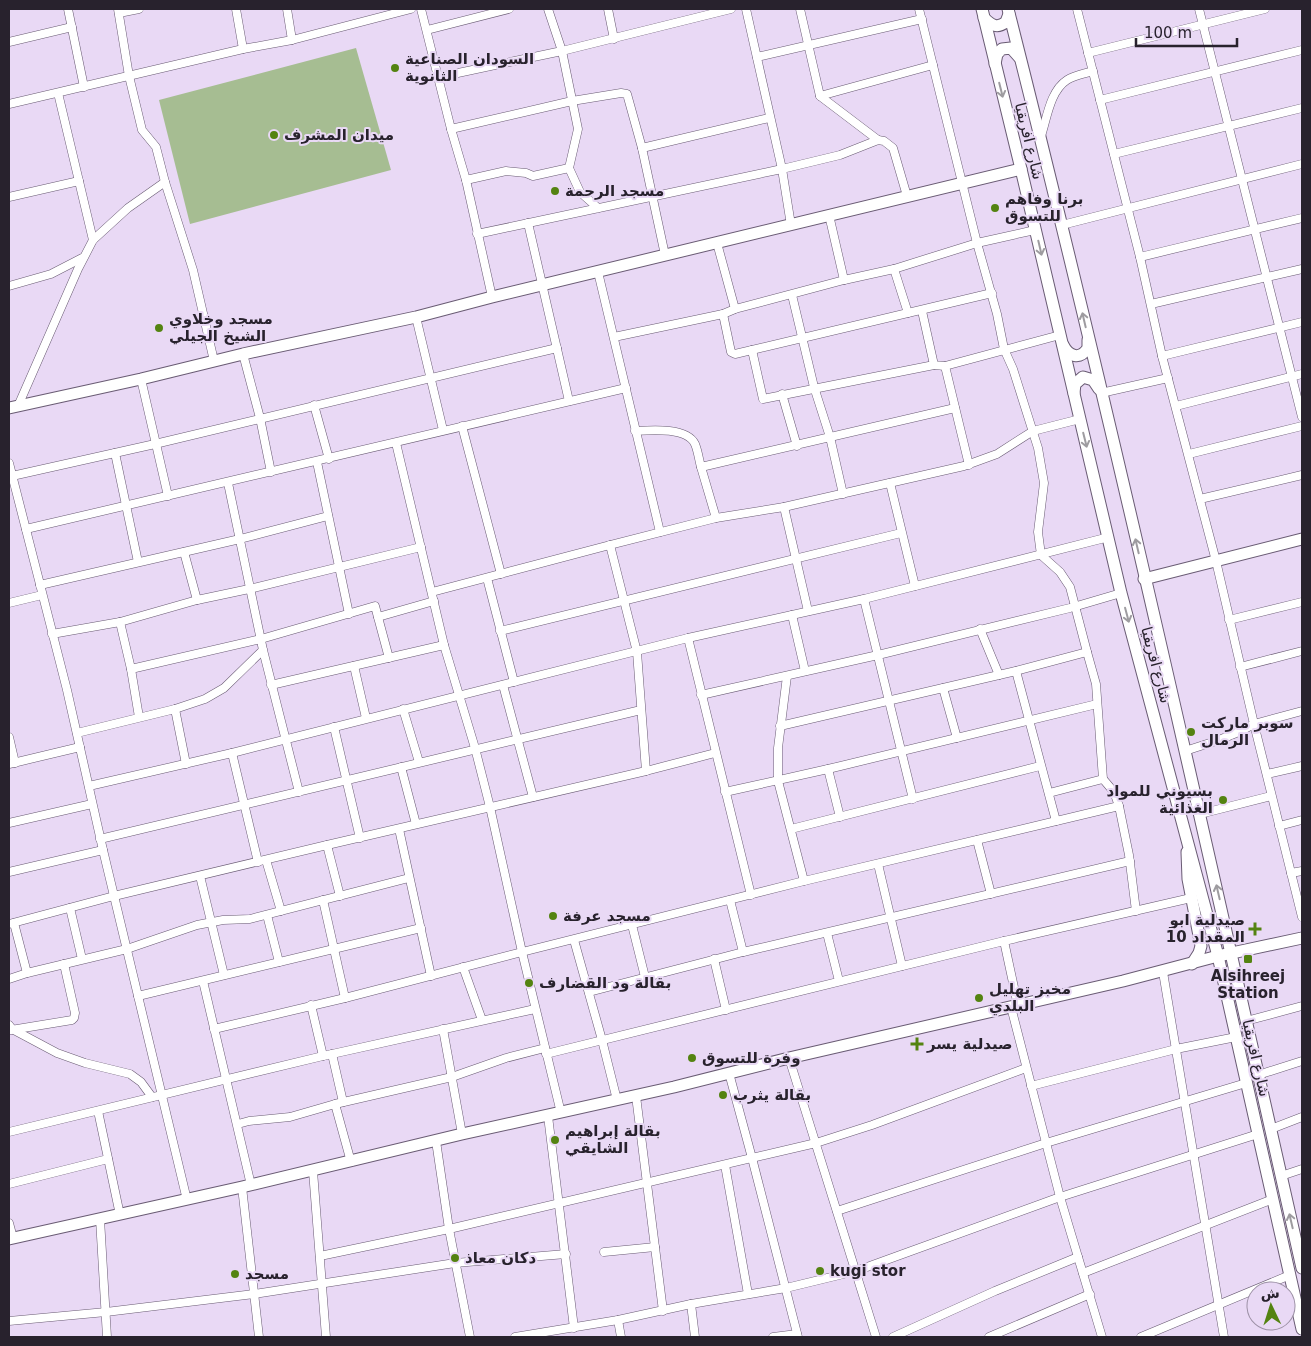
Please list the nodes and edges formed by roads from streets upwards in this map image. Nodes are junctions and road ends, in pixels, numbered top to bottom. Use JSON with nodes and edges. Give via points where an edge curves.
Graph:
{"nodes":[{"id":1,"x":68,"y":9,"type":"edge"},
{"id":2,"x":139,"y":9,"type":"edge"},
{"id":3,"x":236,"y":9,"type":"edge"},
{"id":4,"x":287,"y":9,"type":"edge"},
{"id":5,"x":411,"y":9,"type":"edge"},
{"id":6,"x":420,"y":9,"type":"edge"},
{"id":7,"x":509,"y":9,"type":"edge"},
{"id":8,"x":548,"y":9,"type":"edge"},
{"id":9,"x":608,"y":9,"type":"edge"},
{"id":10,"x":731,"y":9,"type":"edge"},
{"id":11,"x":746,"y":9,"type":"edge"},
{"id":12,"x":800,"y":9,"type":"edge"},
{"id":13,"x":919,"y":9,"type":"edge"},
{"id":14,"x":1077,"y":9,"type":"edge"},
{"id":15,"x":1199,"y":9,"type":"edge"},
{"id":16,"x":1264,"y":9,"type":"edge"},
{"id":17,"x":119,"y":11,"type":"edge"},
{"id":18,"x":493,"y":11,"type":"edge"},
{"id":19,"x":1009,"y":11,"type":"edge"},
{"id":20,"x":983,"y":13,"type":"edge"},
{"id":21,"x":922,"y":19,"type":"junction"},
{"id":22,"x":1203,"y":24,"type":"junction"},
{"id":23,"x":72,"y":27,"type":"junction"},
{"id":24,"x":427,"y":30,"type":"junction"},
{"id":25,"x":614,"y":39,"type":"junction"},
{"id":26,"x":292,"y":40,"type":"junction"},
{"id":27,"x":9,"y":42,"type":"edge"},
{"id":28,"x":808,"y":45,"type":"junction"},
{"id":29,"x":243,"y":49,"type":"junction"},
{"id":30,"x":1302,"y":50,"type":"edge"},
{"id":31,"x":562,"y":52,"type":"junction"},
{"id":32,"x":1088,"y":53,"type":"junction"},
{"id":33,"x":757,"y":57,"type":"junction"},
{"id":34,"x":1020,"y":58,"type":"junction"},
{"id":35,"x":933,"y":64,"type":"junction"},
{"id":36,"x":995,"y":65,"type":"junction"},
{"id":37,"x":1093,"y":71,"type":"junction"},
{"id":38,"x":1215,"y":72,"type":"junction"},
{"id":39,"x":129,"y":76,"type":"junction"},
{"id":40,"x":439,"y":77,"type":"junction"},
{"id":41,"x":84,"y":87,"type":"junction"},
{"id":42,"x":58,"y":93,"type":"junction"},
{"id":43,"x":820,"y":96,"type":"junction"},
{"id":44,"x":1100,"y":100,"type":"junction"},
{"id":45,"x":572,"y":101,"type":"junction"},
{"id":46,"x":9,"y":104,"type":"edge"},
{"id":47,"x":1302,"y":108,"type":"edge"},
{"id":48,"x":770,"y":118,"type":"junction"},
{"id":49,"x":1228,"y":125,"type":"junction"},
{"id":50,"x":451,"y":128,"type":"junction"},
{"id":51,"x":1040,"y":138,"type":"junction"},
{"id":52,"x":878,"y":140,"type":"junction"},
{"id":53,"x":642,"y":148,"type":"junction"},
{"id":54,"x":1114,"y":154,"type":"junction"},
{"id":55,"x":1302,"y":164,"type":"edge"},
{"id":56,"x":569,"y":168,"type":"junction"},
{"id":57,"x":782,"y":168,"type":"junction"},
{"id":58,"x":1021,"y":169,"type":"junction"},
{"id":59,"x":1242,"y":179,"type":"junction"},
{"id":60,"x":466,"y":180,"type":"junction"},
{"id":61,"x":79,"y":181,"type":"junction"},
{"id":62,"x":165,"y":182,"type":"junction"},
{"id":63,"x":962,"y":183,"type":"junction"},
{"id":64,"x":907,"y":196,"type":"junction"},
{"id":65,"x":651,"y":197,"type":"junction"},
{"id":66,"x":9,"y":198,"type":"edge"},
{"id":67,"x":598,"y":208,"type":"junction"},
{"id":68,"x":1127,"y":208,"type":"junction"},
{"id":69,"x":829,"y":215,"type":"junction"},
{"id":70,"x":1302,"y":218,"type":"edge"},
{"id":71,"x":528,"y":223,"type":"junction"},
{"id":72,"x":791,"y":225,"type":"junction"},
{"id":73,"x":1062,"y":225,"type":"junction"},
{"id":74,"x":1035,"y":230,"type":"junction"},
{"id":75,"x":1256,"y":230,"type":"junction"},
{"id":76,"x":477,"y":234,"type":"junction"},
{"id":77,"x":93,"y":240,"type":"junction"},
{"id":78,"x":717,"y":243,"type":"junction"},
{"id":79,"x":977,"y":243,"type":"junction"},
{"id":80,"x":665,"y":255,"type":"junction"},
{"id":81,"x":84,"y":257,"type":"junction"},
{"id":82,"x":1140,"y":257,"type":"junction"},
{"id":83,"x":894,"y":269,"type":"junction"},
{"id":84,"x":1302,"y":269,"type":"edge"},
{"id":85,"x":598,"y":272,"type":"junction"},
{"id":86,"x":1268,"y":278,"type":"junction"},
{"id":87,"x":844,"y":280,"type":"junction"},
{"id":88,"x":542,"y":284,"type":"junction"},
{"id":89,"x":9,"y":286,"type":"edge"},
{"id":90,"x":992,"y":293,"type":"junction"},
{"id":91,"x":792,"y":295,"type":"junction"},
{"id":92,"x":492,"y":297,"type":"junction"},
{"id":93,"x":1151,"y":304,"type":"junction"},
{"id":94,"x":735,"y":309,"type":"junction"},
{"id":95,"x":922,"y":311,"type":"junction"},
{"id":96,"x":908,"y":313,"type":"junction"},
{"id":97,"x":724,"y":314,"type":"junction"},
{"id":98,"x":416,"y":317,"type":"junction"},
{"id":99,"x":1302,"y":322,"type":"edge"},
{"id":100,"x":1280,"y":328,"type":"junction"},
{"id":101,"x":614,"y":337,"type":"junction"},
{"id":102,"x":803,"y":339,"type":"junction"},
{"id":103,"x":1061,"y":339,"type":"junction"},
{"id":104,"x":1088,"y":340,"type":"junction"},
{"id":105,"x":557,"y":348,"type":"junction"},
{"id":106,"x":1004,"y":349,"type":"junction"},
{"id":107,"x":752,"y":350,"type":"junction"},
{"id":108,"x":243,"y":354,"type":"junction"},
{"id":109,"x":1162,"y":356,"type":"junction"},
{"id":110,"x":214,"y":361,"type":"junction"},
{"id":111,"x":934,"y":365,"type":"junction"},
{"id":112,"x":945,"y":366,"type":"junction"},
{"id":113,"x":1302,"y":374,"type":"edge"},
{"id":114,"x":1292,"y":376,"type":"junction"},
{"id":115,"x":430,"y":378,"type":"junction"},
{"id":116,"x":1168,"y":378,"type":"junction"},
{"id":117,"x":141,"y":379,"type":"junction"},
{"id":118,"x":814,"y":387,"type":"junction"},
{"id":119,"x":626,"y":388,"type":"junction"},
{"id":120,"x":1100,"y":392,"type":"junction"},
{"id":121,"x":782,"y":394,"type":"junction"},
{"id":122,"x":1074,"y":395,"type":"junction"},
{"id":123,"x":569,"y":401,"type":"junction"},
{"id":124,"x":314,"y":405,"type":"junction"},
{"id":125,"x":1176,"y":406,"type":"junction"},
{"id":126,"x":13,"y":407,"type":"edge"},
{"id":127,"x":955,"y":408,"type":"junction"},
{"id":128,"x":1302,"y":417,"type":"edge"},
{"id":129,"x":260,"y":418,"type":"junction"},
{"id":130,"x":1080,"y":419,"type":"junction"},
{"id":131,"x":462,"y":426,"type":"junction"},
{"id":132,"x":1302,"y":426,"type":"edge"},
{"id":133,"x":443,"y":430,"type":"junction"},
{"id":134,"x":635,"y":431,"type":"junction"},
{"id":135,"x":1033,"y":431,"type":"junction"},
{"id":136,"x":830,"y":437,"type":"junction"},
{"id":137,"x":396,"y":443,"type":"junction"},
{"id":138,"x":155,"y":444,"type":"junction"},
{"id":139,"x":797,"y":446,"type":"junction"},
{"id":140,"x":115,"y":453,"type":"junction"},
{"id":141,"x":1189,"y":454,"type":"junction"},
{"id":142,"x":329,"y":459,"type":"junction"},
{"id":143,"x":317,"y":462,"type":"junction"},
{"id":144,"x":9,"y":463,"type":"edge"},
{"id":145,"x":969,"y":465,"type":"junction"},
{"id":146,"x":701,"y":467,"type":"junction"},
{"id":147,"x":271,"y":472,"type":"junction"},
{"id":148,"x":1302,"y":475,"type":"edge"},
{"id":149,"x":12,"y":476,"type":"junction"},
{"id":150,"x":228,"y":483,"type":"junction"},
{"id":151,"x":890,"y":483,"type":"junction"},
{"id":152,"x":843,"y":494,"type":"junction"},
{"id":153,"x":168,"y":496,"type":"junction"},
{"id":154,"x":1200,"y":499,"type":"junction"},
{"id":155,"x":18,"y":500,"type":"junction"},
{"id":156,"x":9,"y":502,"type":"edge"},
{"id":157,"x":126,"y":506,"type":"junction"},
{"id":158,"x":784,"y":507,"type":"junction"},
{"id":159,"x":328,"y":516,"type":"junction"},
{"id":160,"x":716,"y":518,"type":"junction"},
{"id":161,"x":26,"y":529,"type":"junction"},
{"id":162,"x":660,"y":532,"type":"junction"},
{"id":163,"x":901,"y":533,"type":"junction"},
{"id":164,"x":1109,"y":537,"type":"junction"},
{"id":165,"x":240,"y":539,"type":"junction"},
{"id":166,"x":1302,"y":540,"type":"edge"},
{"id":167,"x":610,"y":544,"type":"junction"},
{"id":168,"x":421,"y":547,"type":"junction"},
{"id":169,"x":184,"y":552,"type":"junction"},
{"id":170,"x":1041,"y":555,"type":"junction"},
{"id":171,"x":795,"y":558,"type":"junction"},
{"id":172,"x":1216,"y":561,"type":"junction"},
{"id":173,"x":138,"y":562,"type":"junction"},
{"id":174,"x":340,"y":566,"type":"junction"},
{"id":175,"x":501,"y":574,"type":"junction"},
{"id":176,"x":487,"y":578,"type":"junction"},
{"id":177,"x":1144,"y":579,"type":"junction"},
{"id":178,"x":40,"y":585,"type":"junction"},
{"id":179,"x":914,"y":586,"type":"junction"},
{"id":180,"x":249,"y":589,"type":"junction"},
{"id":181,"x":432,"y":592,"type":"junction"},
{"id":182,"x":1121,"y":593,"type":"junction"},
{"id":183,"x":42,"y":595,"type":"junction"},
{"id":184,"x":864,"y":599,"type":"junction"},
{"id":185,"x":197,"y":600,"type":"junction"},
{"id":186,"x":625,"y":600,"type":"junction"},
{"id":187,"x":434,"y":601,"type":"junction"},
{"id":188,"x":1302,"y":602,"type":"edge"},
{"id":189,"x":9,"y":603,"type":"edge"},
{"id":190,"x":1074,"y":606,"type":"junction"},
{"id":191,"x":808,"y":611,"type":"junction"},
{"id":192,"x":349,"y":614,"type":"junction"},
{"id":193,"x":792,"y":615,"type":"junction"},
{"id":194,"x":378,"y":617,"type":"junction"},
{"id":195,"x":1229,"y":620,"type":"junction"},
{"id":196,"x":120,"y":622,"type":"junction"},
{"id":197,"x":980,"y":629,"type":"junction"},
{"id":198,"x":500,"y":631,"type":"junction"},
{"id":199,"x":52,"y":634,"type":"junction"},
{"id":200,"x":688,"y":638,"type":"junction"},
{"id":201,"x":260,"y":639,"type":"junction"},
{"id":202,"x":444,"y":644,"type":"junction"},
{"id":203,"x":263,"y":650,"type":"junction"},
{"id":204,"x":1302,"y":651,"type":"edge"},
{"id":205,"x":637,"y":652,"type":"junction"},
{"id":206,"x":1088,"y":652,"type":"junction"},
{"id":207,"x":878,"y":655,"type":"junction"},
{"id":208,"x":389,"y":658,"type":"junction"},
{"id":209,"x":354,"y":666,"type":"junction"},
{"id":210,"x":1240,"y":668,"type":"junction"},
{"id":211,"x":131,"y":669,"type":"junction"},
{"id":212,"x":805,"y":671,"type":"junction"},
{"id":213,"x":1016,"y":671,"type":"junction"},
{"id":214,"x":999,"y":675,"type":"junction"},
{"id":215,"x":787,"y":676,"type":"junction"},
{"id":216,"x":514,"y":682,"type":"junction"},
{"id":217,"x":503,"y":684,"type":"junction"},
{"id":218,"x":271,"y":685,"type":"junction"},
{"id":219,"x":943,"y":688,"type":"junction"},
{"id":220,"x":460,"y":695,"type":"junction"},
{"id":221,"x":701,"y":695,"type":"junction"},
{"id":222,"x":888,"y":701,"type":"junction"},
{"id":223,"x":1097,"y":704,"type":"junction"},
{"id":224,"x":175,"y":709,"type":"junction"},
{"id":225,"x":404,"y":709,"type":"junction"},
{"id":226,"x":641,"y":710,"type":"junction"},
{"id":227,"x":1302,"y":711,"type":"edge"},
{"id":228,"x":139,"y":717,"type":"junction"},
{"id":229,"x":366,"y":718,"type":"junction"},
{"id":230,"x":1028,"y":720,"type":"junction"},
{"id":231,"x":1254,"y":724,"type":"junction"},
{"id":232,"x":780,"y":726,"type":"junction"},
{"id":233,"x":334,"y":727,"type":"junction"},
{"id":234,"x":77,"y":733,"type":"junction"},
{"id":235,"x":9,"y":737,"type":"edge"},
{"id":236,"x":957,"y":738,"type":"junction"},
{"id":237,"x":285,"y":739,"type":"junction"},
{"id":238,"x":517,"y":739,"type":"junction"},
{"id":239,"x":80,"y":747,"type":"junction"},
{"id":240,"x":475,"y":748,"type":"junction"},
{"id":241,"x":901,"y":752,"type":"junction"},
{"id":242,"x":1185,"y":752,"type":"junction"},
{"id":243,"x":232,"y":753,"type":"junction"},
{"id":244,"x":715,"y":753,"type":"junction"},
{"id":245,"x":419,"y":762,"type":"junction"},
{"id":246,"x":12,"y":764,"type":"edge"},
{"id":247,"x":186,"y":764,"type":"junction"},
{"id":248,"x":1040,"y":766,"type":"junction"},
{"id":249,"x":1302,"y":766,"type":"edge"},
{"id":250,"x":401,"y":767,"type":"junction"},
{"id":251,"x":828,"y":769,"type":"junction"},
{"id":252,"x":646,"y":771,"type":"junction"},
{"id":253,"x":1266,"y":774,"type":"junction"},
{"id":254,"x":1103,"y":779,"type":"junction"},
{"id":255,"x":778,"y":780,"type":"junction"},
{"id":256,"x":346,"y":781,"type":"junction"},
{"id":257,"x":89,"y":786,"type":"junction"},
{"id":258,"x":299,"y":792,"type":"junction"},
{"id":259,"x":725,"y":792,"type":"junction"},
{"id":260,"x":1048,"y":793,"type":"junction"},
{"id":261,"x":1271,"y":796,"type":"junction"},
{"id":262,"x":533,"y":797,"type":"junction"},
{"id":263,"x":913,"y":799,"type":"junction"},
{"id":264,"x":92,"y":804,"type":"junction"},
{"id":265,"x":244,"y":806,"type":"junction"},
{"id":266,"x":1119,"y":806,"type":"junction"},
{"id":267,"x":490,"y":807,"type":"junction"},
{"id":268,"x":1200,"y":814,"type":"junction"},
{"id":269,"x":840,"y":817,"type":"junction"},
{"id":270,"x":1056,"y":820,"type":"junction"},
{"id":271,"x":1302,"y":820,"type":"edge"},
{"id":272,"x":9,"y":823,"type":"edge"},
{"id":273,"x":416,"y":824,"type":"junction"},
{"id":274,"x":1279,"y":826,"type":"junction"},
{"id":275,"x":399,"y":829,"type":"junction"},
{"id":276,"x":790,"y":829,"type":"junction"},
{"id":277,"x":360,"y":838,"type":"junction"},
{"id":278,"x":100,"y":839,"type":"junction"},
{"id":279,"x":977,"y":840,"type":"junction"},
{"id":280,"x":1188,"y":843,"type":"junction"},
{"id":281,"x":326,"y":845,"type":"junction"},
{"id":282,"x":102,"y":850,"type":"junction"},
{"id":283,"x":262,"y":861,"type":"junction"},
{"id":284,"x":1130,"y":861,"type":"junction"},
{"id":285,"x":878,"y":864,"type":"junction"},
{"id":286,"x":1302,"y":871,"type":"edge"},
{"id":287,"x":9,"y":872,"type":"edge"},
{"id":288,"x":1291,"y":873,"type":"junction"},
{"id":289,"x":200,"y":876,"type":"junction"},
{"id":290,"x":409,"y":878,"type":"junction"},
{"id":291,"x":804,"y":881,"type":"junction"},
{"id":292,"x":991,"y":894,"type":"junction"},
{"id":293,"x":114,"y":896,"type":"junction"},
{"id":294,"x":340,"y":896,"type":"junction"},
{"id":295,"x":751,"y":896,"type":"junction"},
{"id":296,"x":1191,"y":898,"type":"junction"},
{"id":297,"x":323,"y":900,"type":"junction"},
{"id":298,"x":730,"y":900,"type":"junction"},
{"id":299,"x":70,"y":908,"type":"junction"},
{"id":300,"x":281,"y":911,"type":"junction"},
{"id":301,"x":1136,"y":911,"type":"junction"},
{"id":302,"x":267,"y":915,"type":"junction"},
{"id":303,"x":1302,"y":917,"type":"edge"},
{"id":304,"x":890,"y":918,"type":"junction"},
{"id":305,"x":211,"y":922,"type":"junction"},
{"id":306,"x":12,"y":923,"type":"edge"},
{"id":307,"x":632,"y":925,"type":"junction"},
{"id":308,"x":421,"y":928,"type":"junction"},
{"id":309,"x":827,"y":933,"type":"junction"},
{"id":310,"x":1302,"y":938,"type":"edge"},
{"id":311,"x":574,"y":940,"type":"junction"},
{"id":312,"x":1004,"y":941,"type":"junction"},
{"id":313,"x":127,"y":948,"type":"junction"},
{"id":314,"x":334,"y":948,"type":"junction"},
{"id":315,"x":522,"y":952,"type":"junction"},
{"id":316,"x":744,"y":952,"type":"junction"},
{"id":317,"x":1231,"y":954,"type":"junction"},
{"id":318,"x":1218,"y":956,"type":"junction"},
{"id":319,"x":82,"y":959,"type":"junction"},
{"id":320,"x":714,"y":959,"type":"junction"},
{"id":321,"x":279,"y":962,"type":"junction"},
{"id":322,"x":64,"y":964,"type":"junction"},
{"id":323,"x":1192,"y":964,"type":"junction"},
{"id":324,"x":902,"y":966,"type":"junction"},
{"id":325,"x":463,"y":967,"type":"junction"},
{"id":326,"x":1163,"y":972,"type":"junction"},
{"id":327,"x":27,"y":973,"type":"junction"},
{"id":328,"x":224,"y":975,"type":"junction"},
{"id":329,"x":431,"y":976,"type":"junction"},
{"id":330,"x":645,"y":977,"type":"junction"},
{"id":331,"x":9,"y":979,"type":"edge"},
{"id":332,"x":203,"y":981,"type":"junction"},
{"id":333,"x":839,"y":981,"type":"junction"},
{"id":334,"x":589,"y":992,"type":"junction"},
{"id":335,"x":138,"y":996,"type":"junction"},
{"id":336,"x":345,"y":998,"type":"junction"},
{"id":337,"x":311,"y":1005,"type":"junction"},
{"id":338,"x":1015,"y":1006,"type":"junction"},
{"id":339,"x":1302,"y":1006,"type":"edge"},
{"id":340,"x":535,"y":1009,"type":"junction"},
{"id":341,"x":726,"y":1010,"type":"junction"},
{"id":342,"x":482,"y":1020,"type":"junction"},
{"id":343,"x":1246,"y":1021,"type":"junction"},
{"id":344,"x":10,"y":1028,"type":"edge"},
{"id":345,"x":214,"y":1029,"type":"junction"},
{"id":346,"x":443,"y":1029,"type":"junction"},
{"id":347,"x":1236,"y":1037,"type":"junction"},
{"id":348,"x":602,"y":1040,"type":"junction"},
{"id":349,"x":1176,"y":1049,"type":"junction"},
{"id":350,"x":545,"y":1051,"type":"junction"},
{"id":351,"x":328,"y":1055,"type":"junction"},
{"id":352,"x":790,"y":1058,"type":"junction"},
{"id":353,"x":1302,"y":1061,"type":"edge"},
{"id":354,"x":1026,"y":1068,"type":"junction"},
{"id":355,"x":728,"y":1073,"type":"junction"},
{"id":356,"x":1258,"y":1075,"type":"junction"},
{"id":357,"x":452,"y":1077,"type":"junction"},
{"id":358,"x":227,"y":1080,"type":"junction"},
{"id":359,"x":1246,"y":1083,"type":"junction"},
{"id":360,"x":1031,"y":1086,"type":"junction"},
{"id":361,"x":161,"y":1095,"type":"junction"},
{"id":362,"x":636,"y":1096,"type":"junction"},
{"id":363,"x":152,"y":1098,"type":"junction"},
{"id":364,"x":617,"y":1100,"type":"junction"},
{"id":365,"x":339,"y":1103,"type":"junction"},
{"id":366,"x":1184,"y":1103,"type":"junction"},
{"id":367,"x":98,"y":1111,"type":"junction"},
{"id":368,"x":561,"y":1113,"type":"junction"},
{"id":369,"x":548,"y":1116,"type":"junction"},
{"id":370,"x":1302,"y":1117,"type":"edge"},
{"id":371,"x":238,"y":1124,"type":"junction"},
{"id":372,"x":1271,"y":1129,"type":"junction"},
{"id":373,"x":9,"y":1132,"type":"edge"},
{"id":374,"x":462,"y":1134,"type":"junction"},
{"id":375,"x":1258,"y":1134,"type":"junction"},
{"id":376,"x":436,"y":1141,"type":"junction"},
{"id":377,"x":816,"y":1143,"type":"junction"},
{"id":378,"x":1046,"y":1144,"type":"junction"},
{"id":379,"x":1194,"y":1154,"type":"junction"},
{"id":380,"x":752,"y":1158,"type":"junction"},
{"id":381,"x":108,"y":1159,"type":"junction"},
{"id":382,"x":351,"y":1162,"type":"junction"},
{"id":383,"x":725,"y":1165,"type":"junction"},
{"id":384,"x":1302,"y":1169,"type":"edge"},
{"id":385,"x":313,"y":1171,"type":"junction"},
{"id":386,"x":1282,"y":1176,"type":"junction"},
{"id":387,"x":647,"y":1182,"type":"junction"},
{"id":388,"x":9,"y":1184,"type":"edge"},
{"id":389,"x":247,"y":1186,"type":"junction"},
{"id":390,"x":1060,"y":1198,"type":"junction"},
{"id":391,"x":1273,"y":1199,"type":"junction"},
{"id":392,"x":188,"y":1200,"type":"junction"},
{"id":393,"x":560,"y":1202,"type":"junction"},
{"id":394,"x":837,"y":1211,"type":"junction"},
{"id":395,"x":120,"y":1215,"type":"junction"},
{"id":396,"x":100,"y":1220,"type":"junction"},
{"id":397,"x":9,"y":1223,"type":"edge"},
{"id":398,"x":1205,"y":1226,"type":"junction"},
{"id":399,"x":449,"y":1229,"type":"junction"},
{"id":400,"x":11,"y":1239,"type":"edge"},
{"id":401,"x":655,"y":1247,"type":"junction"},
{"id":402,"x":1300,"y":1250,"type":"edge"},
{"id":403,"x":604,"y":1252,"type":"dead end"},
{"id":404,"x":566,"y":1254,"type":"junction"},
{"id":405,"x":320,"y":1256,"type":"junction"},
{"id":406,"x":1078,"y":1257,"type":"junction"},
{"id":407,"x":455,"y":1263,"type":"junction"},
{"id":408,"x":1302,"y":1268,"type":"edge"},
{"id":409,"x":856,"y":1271,"type":"junction"},
{"id":410,"x":1083,"y":1273,"type":"junction"},
{"id":411,"x":1290,"y":1275,"type":"junction"},
{"id":412,"x":322,"y":1283,"type":"junction"},
{"id":413,"x":786,"y":1288,"type":"junction"},
{"id":414,"x":254,"y":1294,"type":"junction"},
{"id":415,"x":748,"y":1294,"type":"junction"},
{"id":416,"x":1090,"y":1294,"type":"junction"},
{"id":417,"x":691,"y":1304,"type":"junction"},
{"id":418,"x":1219,"y":1305,"type":"junction"},
{"id":419,"x":663,"y":1310,"type":"junction"},
{"id":420,"x":106,"y":1312,"type":"junction"},
{"id":421,"x":618,"y":1320,"type":"junction"},
{"id":422,"x":9,"y":1321,"type":"edge"},
{"id":423,"x":574,"y":1328,"type":"junction"},
{"id":424,"x":1302,"y":1330,"type":"edge"},
{"id":425,"x":798,"y":1335,"type":"edge"},
{"id":426,"x":537,"y":1336,"type":"edge"},
{"id":427,"x":107,"y":1337,"type":"edge"},
{"id":428,"x":259,"y":1337,"type":"edge"},
{"id":429,"x":326,"y":1337,"type":"edge"},
{"id":430,"x":470,"y":1337,"type":"edge"},
{"id":431,"x":516,"y":1337,"type":"edge"},
{"id":432,"x":621,"y":1337,"type":"edge"},
{"id":433,"x":695,"y":1337,"type":"edge"},
{"id":434,"x":773,"y":1337,"type":"edge"},
{"id":435,"x":876,"y":1337,"type":"edge"},
{"id":436,"x":893,"y":1337,"type":"edge"},
{"id":437,"x":989,"y":1337,"type":"edge"},
{"id":438,"x":1102,"y":1337,"type":"edge"},
{"id":439,"x":1141,"y":1337,"type":"edge"},
{"id":440,"x":1224,"y":1337,"type":"edge"}],
"edges":[{"from":1,"to":23,"type":"street"},
{"from":2,"to":17,"type":"street"},
{"from":3,"to":29,"type":"street"},
{"from":4,"to":26,"type":"street"},
{"from":5,"to":26,"type":"street"},
{"from":6,"to":24,"type":"street"},
{"from":7,"to":18,"type":"street"},
{"from":8,"to":31,"type":"street"},
{"from":9,"to":25,"type":"street"},
{"from":10,"to":25,"type":"street"},
{"from":11,"to":33,"type":"street"},
{"from":12,"to":28,"type":"street"},
{"from":13,"to":21,"type":"street"},
{"from":14,"to":32,"type":"street"},
{"from":15,"to":22,"type":"street"},
{"from":16,"to":22,"type":"street"},
{"from":17,"to":39,"type":"street"},
{"from":18,"to":24,"type":"street"},
{"from":19,"to":20,"type":"street","via":[[1006,22],[999,26],[994,26]]},
{"from":19,"to":34,"type":"street","name":"شارع افريقيا"},
{"from":20,"to":36,"type":"street","name":"شارع افريقيا"},
{"from":21,"to":28,"type":"street"},
{"from":21,"to":35,"type":"street"},
{"from":22,"to":32,"type":"street"},
{"from":22,"to":38,"type":"street"},
{"from":23,"to":27,"type":"street"},
{"from":23,"to":41,"type":"street"},
{"from":24,"to":40,"type":"street"},
{"from":25,"to":31,"type":"street"},
{"from":26,"to":29,"type":"street"},
{"from":28,"to":33,"type":"street"},
{"from":28,"to":43,"type":"street"},
{"from":29,"to":39,"type":"street"},
{"from":30,"to":38,"type":"street"},
{"from":31,"to":40,"type":"street"},
{"from":31,"to":45,"type":"street"},
{"from":32,"to":37,"type":"street"},
{"from":33,"to":48,"type":"street"},
{"from":34,"to":36,"type":"street","via":[[1011,48],[1002,48]]},
{"from":34,"to":51,"type":"street","name":"شارع افريقيا"},
{"from":35,"to":43,"type":"street"},
{"from":35,"to":63,"type":"street"},
{"from":36,"to":58,"type":"street","name":"شارع افريقيا","one_way":true},
{"from":37,"to":44,"type":"street"},
{"from":37,"to":51,"type":"street","via":[[1070,78],[1060,86]]},
{"from":38,"to":44,"type":"street"},
{"from":38,"to":49,"type":"street"},
{"from":39,"to":41,"type":"street"},
{"from":39,"to":62,"type":"street","via":[[142,130],[156,147]]},
{"from":40,"to":50,"type":"street"},
{"from":41,"to":42,"type":"street"},
{"from":42,"to":46,"type":"street"},
{"from":42,"to":61,"type":"street"},
{"from":43,"to":52,"type":"street"},
{"from":44,"to":54,"type":"street"},
{"from":45,"to":50,"type":"street"},
{"from":45,"to":53,"type":"street","via":[[627,94]]},
{"from":45,"to":56,"type":"street","via":[[578,129]]},
{"from":47,"to":49,"type":"street"},
{"from":48,"to":53,"type":"street"},
{"from":48,"to":57,"type":"street"},
{"from":49,"to":54,"type":"street"},
{"from":49,"to":59,"type":"street"},
{"from":50,"to":60,"type":"street"},
{"from":51,"to":73,"type":"street","name":"شارع افريقيا"},
{"from":52,"to":57,"type":"street","via":[[840,155]]},
{"from":52,"to":64,"type":"street","via":[[893,148]]},
{"from":53,"to":65,"type":"street"},
{"from":54,"to":68,"type":"street"},
{"from":55,"to":59,"type":"street"},
{"from":56,"to":60,"type":"street","via":[[533,176],[506,171]]},
{"from":56,"to":67,"type":"street","via":[[580,192]]},
{"from":57,"to":65,"type":"street"},
{"from":57,"to":72,"type":"street"},
{"from":58,"to":63,"type":"street"},
{"from":58,"to":74,"type":"street","name":"شارع افريقيا"},
{"from":59,"to":68,"type":"street"},
{"from":59,"to":75,"type":"street"},
{"from":60,"to":76,"type":"street"},
{"from":61,"to":66,"type":"street"},
{"from":61,"to":77,"type":"street"},
{"from":62,"to":77,"type":"street","via":[[128,208]]},
{"from":62,"to":110,"type":"street","via":[[193,270]]},
{"from":63,"to":64,"type":"street"},
{"from":63,"to":79,"type":"street"},
{"from":64,"to":69,"type":"street"},
{"from":65,"to":67,"type":"street"},
{"from":65,"to":80,"type":"street"},
{"from":67,"to":71,"type":"street"},
{"from":68,"to":73,"type":"street"},
{"from":68,"to":82,"type":"street"},
{"from":69,"to":72,"type":"street"},
{"from":69,"to":87,"type":"street"},
{"from":70,"to":75,"type":"street"},
{"from":71,"to":76,"type":"street"},
{"from":71,"to":88,"type":"street"},
{"from":72,"to":78,"type":"street"},
{"from":104,"to":73,"type":"street","name":"شارع افريقيا","one_way":true},
{"from":74,"to":79,"type":"street"},
{"from":74,"to":103,"type":"street","name":"شارع افريقيا","one_way":true},
{"from":75,"to":82,"type":"street"},
{"from":75,"to":86,"type":"street"},
{"from":76,"to":92,"type":"street"},
{"from":77,"to":81,"type":"street"},
{"from":78,"to":80,"type":"street"},
{"from":78,"to":94,"type":"street"},
{"from":79,"to":83,"type":"street"},
{"from":79,"to":90,"type":"street"},
{"from":80,"to":85,"type":"street"},
{"from":81,"to":89,"type":"street","via":[[51,274]]},
{"from":81,"to":126,"type":"street"},
{"from":82,"to":93,"type":"street"},
{"from":83,"to":87,"type":"street"},
{"from":83,"to":96,"type":"street"},
{"from":84,"to":86,"type":"street"},
{"from":85,"to":88,"type":"street"},
{"from":85,"to":101,"type":"street"},
{"from":86,"to":93,"type":"street"},
{"from":86,"to":100,"type":"street"},
{"from":87,"to":91,"type":"street"},
{"from":88,"to":92,"type":"street"},
{"from":88,"to":105,"type":"street"},
{"from":90,"to":95,"type":"street"},
{"from":90,"to":106,"type":"street"},
{"from":91,"to":94,"type":"street"},
{"from":91,"to":102,"type":"street"},
{"from":92,"to":98,"type":"street"},
{"from":93,"to":109,"type":"street"},
{"from":94,"to":97,"type":"street"},
{"from":95,"to":96,"type":"street"},
{"from":95,"to":111,"type":"street"},
{"from":96,"to":102,"type":"street"},
{"from":97,"to":101,"type":"street"},
{"from":97,"to":107,"type":"street","via":[[733,354]]},
{"from":98,"to":108,"type":"street"},
{"from":98,"to":115,"type":"street"},
{"from":99,"to":100,"type":"street"},
{"from":100,"to":109,"type":"street"},
{"from":100,"to":114,"type":"street"},
{"from":101,"to":119,"type":"street"},
{"from":102,"to":107,"type":"street"},
{"from":102,"to":118,"type":"street"},
{"from":103,"to":104,"type":"street","via":[[1068,353],[1079,356],[1086,352]]},
{"from":103,"to":106,"type":"street"},
{"from":103,"to":122,"type":"street","name":"شارع افريقيا"},
{"from":104,"to":120,"type":"street","name":"شارع افريقيا"},
{"from":105,"to":115,"type":"street"},
{"from":105,"to":123,"type":"street"},
{"from":106,"to":112,"type":"street"},
{"from":106,"to":135,"type":"street"},
{"from":107,"to":121,"type":"street","via":[[763,399]]},
{"from":108,"to":110,"type":"street"},
{"from":108,"to":129,"type":"street"},
{"from":109,"to":116,"type":"street"},
{"from":110,"to":117,"type":"street"},
{"from":111,"to":112,"type":"street"},
{"from":111,"to":118,"type":"street"},
{"from":112,"to":127,"type":"street"},
{"from":113,"to":114,"type":"street"},
{"from":114,"to":125,"type":"street"},
{"from":114,"to":128,"type":"street"},
{"from":115,"to":124,"type":"street"},
{"from":115,"to":133,"type":"street"},
{"from":116,"to":120,"type":"street"},
{"from":116,"to":125,"type":"street"},
{"from":117,"to":126,"type":"street"},
{"from":117,"to":138,"type":"street"},
{"from":118,"to":121,"type":"street"},
{"from":118,"to":136,"type":"street"},
{"from":119,"to":123,"type":"street"},
{"from":119,"to":134,"type":"street"},
{"from":120,"to":122,"type":"street","via":[[1093,380],[1083,377],[1075,384]]},
{"from":177,"to":120,"type":"street","name":"شارع افريقيا","one_way":true},
{"from":121,"to":139,"type":"street"},
{"from":122,"to":130,"type":"street","name":"شارع افريقيا"},
{"from":123,"to":131,"type":"street"},
{"from":124,"to":129,"type":"street"},
{"from":124,"to":142,"type":"street"},
{"from":125,"to":141,"type":"street"},
{"from":127,"to":136,"type":"street"},
{"from":127,"to":145,"type":"street"},
{"from":129,"to":138,"type":"street"},
{"from":129,"to":147,"type":"street"},
{"from":130,"to":135,"type":"street"},
{"from":130,"to":164,"type":"street","name":"شارع افريقيا","one_way":true},
{"from":131,"to":133,"type":"street"},
{"from":131,"to":175,"type":"street"},
{"from":132,"to":141,"type":"street"},
{"from":133,"to":137,"type":"street"},
{"from":134,"to":146,"type":"street","via":[[668,431],[686,435],[694,442]]},
{"from":134,"to":162,"type":"street"},
{"from":135,"to":145,"type":"street","via":[[997,454]]},
{"from":135,"to":170,"type":"street","via":[[1044,483],[1038,532]]},
{"from":136,"to":139,"type":"street"},
{"from":136,"to":152,"type":"street"},
{"from":137,"to":142,"type":"street"},
{"from":137,"to":168,"type":"street"},
{"from":138,"to":140,"type":"street"},
{"from":138,"to":153,"type":"street"},
{"from":139,"to":146,"type":"street"},
{"from":140,"to":149,"type":"street"},
{"from":140,"to":157,"type":"street"},
{"from":141,"to":154,"type":"street"},
{"from":142,"to":143,"type":"street"},
{"from":143,"to":147,"type":"street"},
{"from":143,"to":159,"type":"street"},
{"from":144,"to":149,"type":"street"},
{"from":145,"to":151,"type":"street"},
{"from":146,"to":160,"type":"street"},
{"from":147,"to":150,"type":"street"},
{"from":148,"to":154,"type":"street"},
{"from":149,"to":155,"type":"street"},
{"from":150,"to":153,"type":"street"},
{"from":150,"to":165,"type":"street"},
{"from":151,"to":152,"type":"street"},
{"from":151,"to":163,"type":"street"},
{"from":152,"to":158,"type":"street"},
{"from":153,"to":157,"type":"street"},
{"from":154,"to":172,"type":"street"},
{"from":155,"to":156,"type":"street"},
{"from":155,"to":161,"type":"street"},
{"from":157,"to":161,"type":"street"},
{"from":157,"to":173,"type":"street"},
{"from":158,"to":160,"type":"street"},
{"from":158,"to":171,"type":"street"},
{"from":159,"to":165,"type":"street"},
{"from":159,"to":174,"type":"street"},
{"from":160,"to":162,"type":"street"},
{"from":161,"to":178,"type":"street"},
{"from":162,"to":167,"type":"street"},
{"from":163,"to":171,"type":"street"},
{"from":163,"to":179,"type":"street"},
{"from":164,"to":170,"type":"street"},
{"from":164,"to":182,"type":"street","name":"شارع افريقيا"},
{"from":165,"to":169,"type":"street"},
{"from":165,"to":180,"type":"street"},
{"from":166,"to":172,"type":"street"},
{"from":167,"to":175,"type":"street"},
{"from":167,"to":186,"type":"street"},
{"from":168,"to":174,"type":"street"},
{"from":168,"to":181,"type":"street"},
{"from":169,"to":173,"type":"street"},
{"from":169,"to":185,"type":"street"},
{"from":170,"to":179,"type":"street"},
{"from":170,"to":190,"type":"street","via":[[1060,572],[1070,587]]},
{"from":171,"to":186,"type":"street"},
{"from":171,"to":191,"type":"street"},
{"from":172,"to":177,"type":"street"},
{"from":172,"to":195,"type":"street"},
{"from":173,"to":178,"type":"street"},
{"from":174,"to":180,"type":"street"},
{"from":174,"to":192,"type":"street"},
{"from":175,"to":176,"type":"street"},
{"from":176,"to":181,"type":"street"},
{"from":176,"to":198,"type":"street"},
{"from":177,"to":242,"type":"street","name":"شارع افريقيا"},
{"from":178,"to":183,"type":"street"},
{"from":179,"to":184,"type":"street"},
{"from":180,"to":185,"type":"street"},
{"from":180,"to":201,"type":"street"},
{"from":181,"to":187,"type":"street"},
{"from":182,"to":190,"type":"street"},
{"from":182,"to":280,"type":"street","name":"شارع افريقيا","one_way":true},
{"from":183,"to":189,"type":"street"},
{"from":183,"to":199,"type":"street"},
{"from":184,"to":191,"type":"street"},
{"from":184,"to":207,"type":"street"},
{"from":185,"to":196,"type":"street"},
{"from":186,"to":198,"type":"street"},
{"from":186,"to":205,"type":"street"},
{"from":187,"to":194,"type":"street"},
{"from":187,"to":202,"type":"street"},
{"from":188,"to":195,"type":"street"},
{"from":190,"to":197,"type":"street"},
{"from":190,"to":206,"type":"street"},
{"from":191,"to":193,"type":"street"},
{"from":192,"to":194,"type":"street","via":[[375,606]]},
{"from":192,"to":201,"type":"street"},
{"from":193,"to":200,"type":"street"},
{"from":193,"to":212,"type":"street"},
{"from":194,"to":208,"type":"street"},
{"from":195,"to":210,"type":"street"},
{"from":196,"to":199,"type":"street"},
{"from":196,"to":211,"type":"street"},
{"from":197,"to":207,"type":"street"},
{"from":197,"to":214,"type":"street"},
{"from":198,"to":216,"type":"street"},
{"from":199,"to":234,"type":"street"},
{"from":200,"to":205,"type":"street"},
{"from":200,"to":221,"type":"street"},
{"from":201,"to":203,"type":"street"},
{"from":201,"to":211,"type":"street"},
{"from":202,"to":208,"type":"street"},
{"from":202,"to":220,"type":"street"},
{"from":203,"to":218,"type":"street"},
{"from":203,"to":224,"type":"street","via":[[224,688]]},
{"from":204,"to":210,"type":"street"},
{"from":205,"to":216,"type":"street"},
{"from":205,"to":226,"type":"street"},
{"from":206,"to":213,"type":"street"},
{"from":206,"to":223,"type":"street"},
{"from":207,"to":212,"type":"street"},
{"from":207,"to":222,"type":"street"},
{"from":208,"to":209,"type":"street"},
{"from":209,"to":218,"type":"street"},
{"from":209,"to":229,"type":"street"},
{"from":210,"to":231,"type":"street"},
{"from":211,"to":228,"type":"street"},
{"from":212,"to":215,"type":"street"},
{"from":213,"to":214,"type":"street"},
{"from":213,"to":230,"type":"street"},
{"from":214,"to":219,"type":"street"},
{"from":215,"to":221,"type":"street"},
{"from":215,"to":232,"type":"street"},
{"from":216,"to":217,"type":"street"},
{"from":217,"to":220,"type":"street"},
{"from":217,"to":238,"type":"street"},
{"from":218,"to":237,"type":"street"},
{"from":219,"to":222,"type":"street"},
{"from":219,"to":236,"type":"street"},
{"from":220,"to":225,"type":"street"},
{"from":220,"to":240,"type":"street"},
{"from":221,"to":244,"type":"street"},
{"from":222,"to":232,"type":"street"},
{"from":222,"to":241,"type":"street"},
{"from":223,"to":230,"type":"street"},
{"from":223,"to":254,"type":"street"},
{"from":224,"to":228,"type":"street"},
{"from":224,"to":247,"type":"street"},
{"from":225,"to":229,"type":"street"},
{"from":225,"to":245,"type":"street"},
{"from":226,"to":238,"type":"street"},
{"from":226,"to":252,"type":"street"},
{"from":227,"to":231,"type":"street"},
{"from":228,"to":234,"type":"street"},
{"from":229,"to":233,"type":"street"},
{"from":230,"to":236,"type":"street"},
{"from":230,"to":248,"type":"street"},
{"from":231,"to":242,"type":"street"},
{"from":231,"to":253,"type":"street"},
{"from":232,"to":255,"type":"street"},
{"from":233,"to":237,"type":"street"},
{"from":233,"to":256,"type":"street"},
{"from":234,"to":239,"type":"street"},
{"from":235,"to":246,"type":"street"},
{"from":236,"to":241,"type":"street"},
{"from":237,"to":243,"type":"street"},
{"from":237,"to":258,"type":"street"},
{"from":238,"to":240,"type":"street"},
{"from":238,"to":262,"type":"street"},
{"from":239,"to":246,"type":"street"},
{"from":239,"to":257,"type":"street"},
{"from":240,"to":245,"type":"street"},
{"from":240,"to":267,"type":"street"},
{"from":241,"to":251,"type":"street"},
{"from":241,"to":263,"type":"street"},
{"from":242,"to":268,"type":"street","name":"شارع افريقيا"},
{"from":243,"to":247,"type":"street"},
{"from":243,"to":265,"type":"street"},
{"from":244,"to":252,"type":"street"},
{"from":244,"to":259,"type":"street"},
{"from":245,"to":250,"type":"street"},
{"from":247,"to":257,"type":"street"},
{"from":248,"to":260,"type":"street"},
{"from":248,"to":263,"type":"street"},
{"from":249,"to":253,"type":"street"},
{"from":250,"to":256,"type":"street"},
{"from":250,"to":273,"type":"street"},
{"from":251,"to":255,"type":"street"},
{"from":251,"to":269,"type":"street"},
{"from":252,"to":262,"type":"street"},
{"from":253,"to":261,"type":"street"},
{"from":254,"to":260,"type":"street"},
{"from":254,"to":266,"type":"street","via":[[1114,792]]},
{"from":255,"to":259,"type":"street"},
{"from":255,"to":276,"type":"street"},
{"from":256,"to":258,"type":"street"},
{"from":256,"to":277,"type":"street"},
{"from":257,"to":264,"type":"street"},
{"from":258,"to":265,"type":"street"},
{"from":259,"to":295,"type":"street"},
{"from":260,"to":270,"type":"street"},
{"from":261,"to":268,"type":"street"},
{"from":261,"to":274,"type":"street"},
{"from":262,"to":267,"type":"street"},
{"from":263,"to":269,"type":"street"},
{"from":264,"to":272,"type":"street"},
{"from":264,"to":278,"type":"street"},
{"from":265,"to":278,"type":"street"},
{"from":265,"to":283,"type":"street"},
{"from":266,"to":270,"type":"street"},
{"from":266,"to":284,"type":"street"},
{"from":267,"to":273,"type":"street"},
{"from":267,"to":315,"type":"street"},
{"from":317,"to":268,"type":"street","name":"شارع افريقيا","one_way":true},
{"from":269,"to":276,"type":"street"},
{"from":270,"to":279,"type":"street"},
{"from":271,"to":274,"type":"street"},
{"from":273,"to":275,"type":"street"},
{"from":274,"to":288,"type":"street"},
{"from":275,"to":277,"type":"street"},
{"from":275,"to":290,"type":"street"},
{"from":276,"to":291,"type":"street"},
{"from":277,"to":281,"type":"street"},
{"from":278,"to":282,"type":"street"},
{"from":279,"to":285,"type":"street"},
{"from":279,"to":292,"type":"street"},
{"from":280,"to":296,"type":"street","via":[[1186,869]]},
{"from":280,"to":318,"type":"street","name":"شارع افريقيا"},
{"from":281,"to":283,"type":"street"},
{"from":281,"to":294,"type":"street"},
{"from":282,"to":287,"type":"street"},
{"from":282,"to":293,"type":"street"},
{"from":283,"to":289,"type":"street"},
{"from":283,"to":300,"type":"street"},
{"from":284,"to":292,"type":"street"},
{"from":284,"to":301,"type":"street"},
{"from":285,"to":291,"type":"street"},
{"from":285,"to":304,"type":"street"},
{"from":286,"to":288,"type":"street"},
{"from":288,"to":303,"type":"street"},
{"from":289,"to":293,"type":"street"},
{"from":289,"to":305,"type":"street"},
{"from":290,"to":294,"type":"street"},
{"from":290,"to":308,"type":"street"},
{"from":291,"to":295,"type":"street"},
{"from":292,"to":304,"type":"street"},
{"from":293,"to":299,"type":"street"},
{"from":293,"to":313,"type":"street"},
{"from":294,"to":297,"type":"street"},
{"from":295,"to":298,"type":"street"},
{"from":296,"to":301,"type":"street"},
{"from":296,"to":323,"type":"street","via":[[1200,946]]},
{"from":297,"to":300,"type":"street"},
{"from":297,"to":314,"type":"street"},
{"from":298,"to":307,"type":"street"},
{"from":298,"to":316,"type":"street"},
{"from":299,"to":306,"type":"street"},
{"from":299,"to":319,"type":"street"},
{"from":300,"to":302,"type":"street"},
{"from":301,"to":312,"type":"street"},
{"from":302,"to":305,"type":"street"},
{"from":302,"to":321,"type":"street"},
{"from":304,"to":309,"type":"street"},
{"from":304,"to":324,"type":"street"},
{"from":305,"to":313,"type":"street"},
{"from":305,"to":328,"type":"street"},
{"from":306,"to":327,"type":"street"},
{"from":307,"to":311,"type":"street"},
{"from":307,"to":330,"type":"street"},
{"from":308,"to":314,"type":"street"},
{"from":308,"to":329,"type":"street"},
{"from":309,"to":316,"type":"street"},
{"from":309,"to":333,"type":"street"},
{"from":310,"to":317,"type":"street"},
{"from":311,"to":315,"type":"street"},
{"from":311,"to":334,"type":"street"},
{"from":312,"to":324,"type":"street"},
{"from":312,"to":338,"type":"street"},
{"from":313,"to":319,"type":"street"},
{"from":313,"to":335,"type":"street"},
{"from":314,"to":321,"type":"street"},
{"from":314,"to":336,"type":"street"},
{"from":315,"to":325,"type":"street"},
{"from":315,"to":340,"type":"street"},
{"from":316,"to":320,"type":"street"},
{"from":317,"to":318,"type":"street"},
{"from":317,"to":343,"type":"street","name":"شارع افريقيا"},
{"from":318,"to":323,"type":"street"},
{"from":318,"to":347,"type":"street","name":"شارع افريقيا"},
{"from":319,"to":322,"type":"street"},
{"from":320,"to":330,"type":"street"},
{"from":320,"to":341,"type":"street"},
{"from":321,"to":328,"type":"street"},
{"from":322,"to":327,"type":"street"},
{"from":322,"to":344,"type":"street","via":[[74,1018]]},
{"from":323,"to":326,"type":"street"},
{"from":324,"to":333,"type":"street"},
{"from":325,"to":329,"type":"street"},
{"from":325,"to":342,"type":"street"},
{"from":326,"to":338,"type":"street"},
{"from":326,"to":349,"type":"street"},
{"from":327,"to":331,"type":"street"},
{"from":328,"to":332,"type":"street"},
{"from":329,"to":336,"type":"street"},
{"from":330,"to":334,"type":"street"},
{"from":332,"to":335,"type":"street"},
{"from":332,"to":345,"type":"street"},
{"from":333,"to":341,"type":"street"},
{"from":334,"to":348,"type":"street"},
{"from":335,"to":361,"type":"street"},
{"from":336,"to":337,"type":"street"},
{"from":337,"to":345,"type":"street"},
{"from":337,"to":351,"type":"street"},
{"from":338,"to":352,"type":"street"},
{"from":338,"to":354,"type":"street"},
{"from":339,"to":343,"type":"street"},
{"from":340,"to":342,"type":"street"},
{"from":340,"to":350,"type":"street"},
{"from":341,"to":348,"type":"street"},
{"from":342,"to":346,"type":"street"},
{"from":343,"to":356,"type":"street","name":"شارع افريقيا"},
{"from":344,"to":363,"type":"street","via":[[57,1053],[130,1074],[141,1082]]},
{"from":345,"to":358,"type":"street"},
{"from":346,"to":351,"type":"street"},
{"from":346,"to":357,"type":"street"},
{"from":347,"to":349,"type":"street"},
{"from":347,"to":359,"type":"street","name":"شارع افريقيا"},
{"from":348,"to":350,"type":"street"},
{"from":348,"to":364,"type":"street"},
{"from":349,"to":360,"type":"street"},
{"from":349,"to":366,"type":"street"},
{"from":350,"to":357,"type":"street","via":[[506,1058]]},
{"from":350,"to":368,"type":"street"},
{"from":351,"to":358,"type":"street"},
{"from":351,"to":365,"type":"street"},
{"from":352,"to":355,"type":"street"},
{"from":352,"to":377,"type":"street"},
{"from":353,"to":356,"type":"street"},
{"from":354,"to":360,"type":"street"},
{"from":354,"to":377,"type":"street"},
{"from":355,"to":362,"type":"street"},
{"from":355,"to":380,"type":"street"},
{"from":356,"to":372,"type":"street","name":"شارع افريقيا"},
{"from":357,"to":365,"type":"street"},
{"from":357,"to":374,"type":"street"},
{"from":358,"to":361,"type":"street"},
{"from":358,"to":371,"type":"street"},
{"from":359,"to":366,"type":"street"},
{"from":359,"to":375,"type":"street","name":"شارع افريقيا"},
{"from":360,"to":378,"type":"street"},
{"from":361,"to":363,"type":"street"},
{"from":361,"to":392,"type":"street"},
{"from":362,"to":364,"type":"street"},
{"from":362,"to":387,"type":"street"},
{"from":363,"to":367,"type":"street"},
{"from":364,"to":368,"type":"street"},
{"from":365,"to":371,"type":"street","via":[[290,1117]]},
{"from":365,"to":382,"type":"street"},
{"from":366,"to":378,"type":"street"},
{"from":366,"to":379,"type":"street"},
{"from":367,"to":373,"type":"street"},
{"from":367,"to":381,"type":"street"},
{"from":368,"to":369,"type":"street"},
{"from":369,"to":374,"type":"street"},
{"from":369,"to":393,"type":"street"},
{"from":370,"to":372,"type":"street"},
{"from":371,"to":389,"type":"street"},
{"from":372,"to":386,"type":"street","name":"شارع افريقيا"},
{"from":374,"to":376,"type":"street"},
{"from":375,"to":379,"type":"street"},
{"from":375,"to":391,"type":"street","name":"شارع افريقيا"},
{"from":376,"to":382,"type":"street"},
{"from":376,"to":399,"type":"street"},
{"from":377,"to":380,"type":"street"},
{"from":377,"to":394,"type":"street"},
{"from":378,"to":390,"type":"street"},
{"from":378,"to":394,"type":"street"},
{"from":379,"to":390,"type":"street"},
{"from":379,"to":398,"type":"street"},
{"from":380,"to":383,"type":"street"},
{"from":380,"to":413,"type":"street"},
{"from":381,"to":388,"type":"street"},
{"from":381,"to":395,"type":"street"},
{"from":382,"to":385,"type":"street"},
{"from":383,"to":387,"type":"street"},
{"from":383,"to":415,"type":"street"},
{"from":384,"to":386,"type":"street"},
{"from":385,"to":389,"type":"street"},
{"from":385,"to":405,"type":"street"},
{"from":402,"to":386,"type":"street","name":"شارع افريقيا","one_way":true},
{"from":387,"to":393,"type":"street"},
{"from":387,"to":401,"type":"street"},
{"from":389,"to":392,"type":"street"},
{"from":389,"to":414,"type":"street"},
{"from":390,"to":406,"type":"street"},
{"from":390,"to":409,"type":"street"},
{"from":391,"to":398,"type":"street"},
{"from":391,"to":411,"type":"street","name":"شارع افريقيا"},
{"from":392,"to":395,"type":"street"},
{"from":393,"to":399,"type":"street"},
{"from":393,"to":404,"type":"street"},
{"from":394,"to":409,"type":"street"},
{"from":395,"to":396,"type":"street"},
{"from":396,"to":400,"type":"street"},
{"from":396,"to":420,"type":"street"},
{"from":397,"to":400,"type":"street"},
{"from":398,"to":410,"type":"street"},
{"from":398,"to":418,"type":"street"},
{"from":399,"to":405,"type":"street"},
{"from":399,"to":407,"type":"street"},
{"from":401,"to":403,"type":"street"},
{"from":401,"to":419,"type":"street"},
{"from":402,"to":408,"type":"street","name":"شارع افريقيا"},
{"from":404,"to":407,"type":"street"},
{"from":404,"to":423,"type":"street"},
{"from":405,"to":412,"type":"street"},
{"from":406,"to":410,"type":"street"},
{"from":406,"to":436,"type":"street"},
{"from":407,"to":412,"type":"street"},
{"from":407,"to":430,"type":"street"},
{"from":409,"to":413,"type":"street"},
{"from":409,"to":435,"type":"street"},
{"from":410,"to":416,"type":"street"},
{"from":411,"to":418,"type":"street"},
{"from":411,"to":424,"type":"street","name":"شارع افريقيا"},
{"from":412,"to":414,"type":"street"},
{"from":412,"to":429,"type":"street"},
{"from":413,"to":415,"type":"street"},
{"from":413,"to":425,"type":"street"},
{"from":414,"to":420,"type":"street"},
{"from":414,"to":428,"type":"street"},
{"from":415,"to":417,"type":"street"},
{"from":416,"to":437,"type":"street"},
{"from":416,"to":438,"type":"street"},
{"from":417,"to":419,"type":"street"},
{"from":417,"to":433,"type":"street"},
{"from":418,"to":439,"type":"street"},
{"from":418,"to":440,"type":"street"},
{"from":419,"to":421,"type":"street"},
{"from":420,"to":422,"type":"street"},
{"from":420,"to":427,"type":"street"},
{"from":421,"to":423,"type":"street"},
{"from":421,"to":432,"type":"street"},
{"from":423,"to":426,"type":"street"},
{"from":425,"to":434,"type":"street"},
{"from":426,"to":431,"type":"street"}]}
